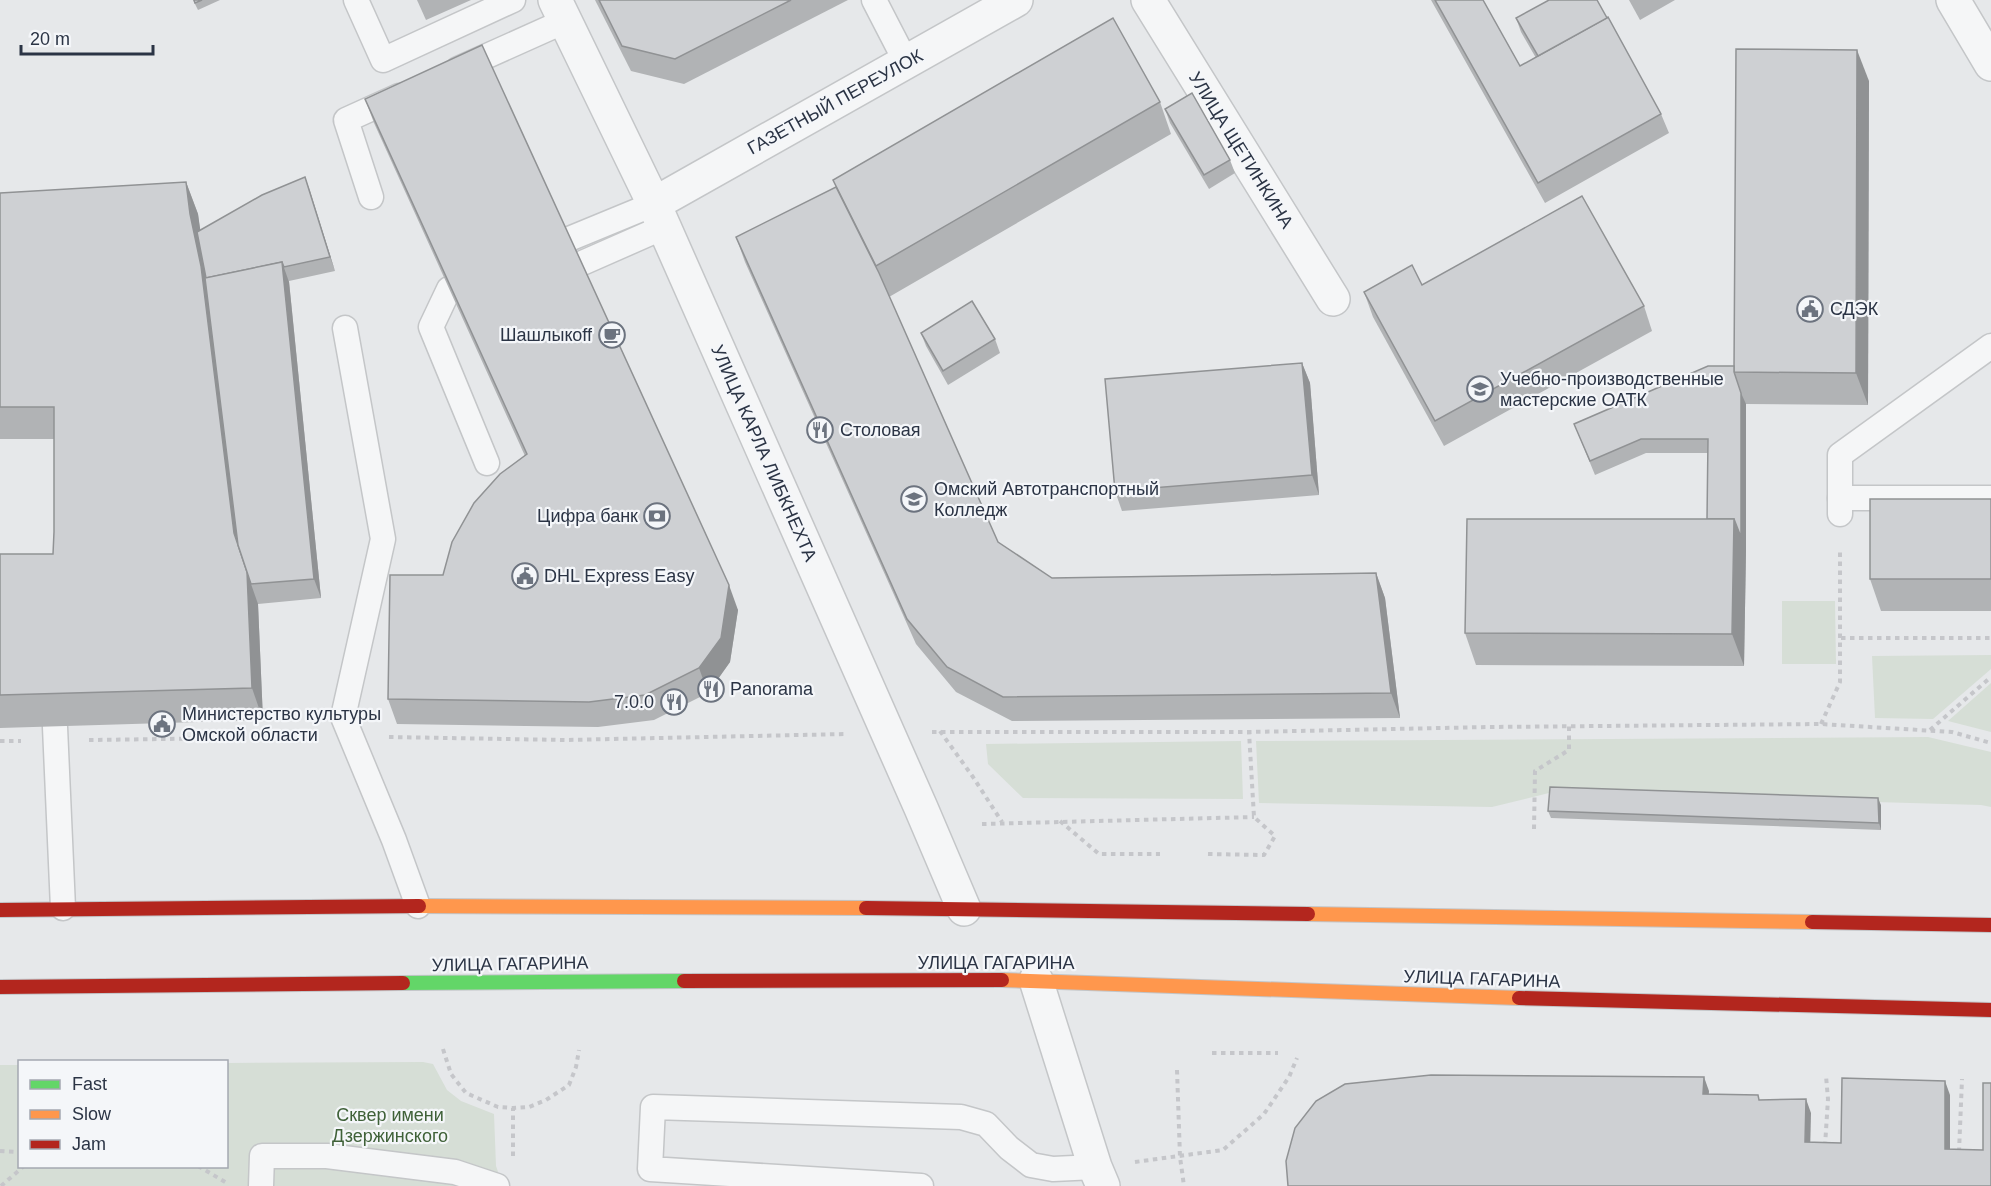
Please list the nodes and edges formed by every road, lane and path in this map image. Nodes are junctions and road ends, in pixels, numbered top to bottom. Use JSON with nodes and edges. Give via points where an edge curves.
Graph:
{"nodes":[{"id":1,"x":356,"y":0,"type":"edge"},
{"id":2,"x":513,"y":0,"type":"edge"},
{"id":3,"x":874,"y":0,"type":"edge"},
{"id":4,"x":1016,"y":0,"type":"edge"},
{"id":5,"x":1148,"y":0,"type":"edge"},
{"id":6,"x":1953,"y":0,"type":"edge"},
{"id":7,"x":560,"y":10,"type":"edge"},
{"id":8,"x":906,"y":62,"type":"junction"},
{"id":9,"x":1991,"y":64,"type":"edge"},
{"id":10,"x":371,"y":196,"type":"dead end"},
{"id":11,"x":659,"y":215,"type":"junction"},
{"id":12,"x":569,"y":239,"type":"edge"},
{"id":13,"x":580,"y":264,"type":"edge"},
{"id":14,"x":449,"y":289,"type":"edge"},
{"id":15,"x":1333,"y":299,"type":"dead end"},
{"id":16,"x":345,"y":328,"type":"dead end"},
{"id":17,"x":1991,"y":346,"type":"edge"},
{"id":18,"x":487,"y":463,"type":"dead end"},
{"id":19,"x":1991,"y":498,"type":"edge"},
{"id":20,"x":1840,"y":506,"type":"junction"},
{"id":21,"x":1841,"y":638,"type":"junction"},
{"id":22,"x":1991,"y":638,"type":"edge"},
{"id":23,"x":1991,"y":677,"type":"edge"},
{"id":24,"x":1821,"y":724,"type":"junction"},
{"id":25,"x":1569,"y":726,"type":"junction"},
{"id":26,"x":55,"y":727,"type":"edge"},
{"id":27,"x":940,"y":731,"type":"dead end"},
{"id":28,"x":994,"y":731,"type":"edge"},
{"id":29,"x":1929,"y":731,"type":"junction"},
{"id":30,"x":1249,"y":732,"type":"junction"},
{"id":31,"x":840,"y":734,"type":"dead end"},
{"id":32,"x":276,"y":737,"type":"dead end"},
{"id":33,"x":409,"y":738,"type":"edge"},
{"id":34,"x":149,"y":739,"type":"edge"},
{"id":35,"x":1991,"y":743,"type":"edge"},
{"id":36,"x":1254,"y":817,"type":"junction"},
{"id":37,"x":1060,"y":821,"type":"junction"},
{"id":38,"x":1002,"y":822,"type":"junction"},
{"id":39,"x":982,"y":824,"type":"dead end"},
{"id":40,"x":1534,"y":829,"type":"dead end"},
{"id":41,"x":1160,"y":854,"type":"dead end"},
{"id":42,"x":1208,"y":854,"type":"dead end"},
{"id":43,"x":418,"y":906,"type":"junction"},
{"id":44,"x":63,"y":908,"type":"junction"},
{"id":45,"x":964,"y":909,"type":"junction"},
{"id":46,"x":0,"y":910,"type":"edge"},
{"id":47,"x":1991,"y":925,"type":"edge"},
{"id":48,"x":1036,"y":980,"type":"junction"},
{"id":49,"x":0,"y":987,"type":"edge"},
{"id":50,"x":1991,"y":1010,"type":"edge"},
{"id":51,"x":443,"y":1049,"type":"dead end"},
{"id":52,"x":579,"y":1050,"type":"dead end"},
{"id":53,"x":1212,"y":1053,"type":"dead end"},
{"id":54,"x":1278,"y":1053,"type":"dead end"},
{"id":55,"x":1297,"y":1058,"type":"dead end"},
{"id":56,"x":1177,"y":1070,"type":"dead end"},
{"id":57,"x":1826,"y":1076,"type":"dead end"},
{"id":58,"x":1962,"y":1079,"type":"dead end"},
{"id":59,"x":513,"y":1108,"type":"junction"},
{"id":60,"x":0,"y":1151,"type":"edge"},
{"id":61,"x":18,"y":1152,"type":"edge"},
{"id":62,"x":1825,"y":1153,"type":"edge"},
{"id":63,"x":1959,"y":1155,"type":"edge"},
{"id":64,"x":1180,"y":1156,"type":"junction"},
{"id":65,"x":513,"y":1161,"type":"dead end"},
{"id":66,"x":23,"y":1168,"type":"edge"},
{"id":67,"x":200,"y":1168,"type":"edge"},
{"id":68,"x":1099,"y":1177,"type":"edge"},
{"id":69,"x":1,"y":1186,"type":"edge"},
{"id":70,"x":233,"y":1186,"type":"edge"},
{"id":71,"x":261,"y":1186,"type":"edge"},
{"id":72,"x":498,"y":1186,"type":"edge"},
{"id":73,"x":921,"y":1186,"type":"edge"},
{"id":74,"x":1184,"y":1186,"type":"edge"}],
"edges":[{"from":1,"to":2,"type":"lane","via":[[383,60]]},
{"from":3,"to":8,"type":"lane"},
{"from":4,"to":8,"type":"street","name":"ГАЗЕТНЫЙ ПЕРЕУЛОК"},
{"from":5,"to":15,"type":"street","name":"УЛИЦА ЩЕТИНКИНА"},
{"from":6,"to":9,"type":"street"},
{"from":7,"to":10,"type":"lane","via":[[431,82],[346,120]]},
{"from":7,"to":11,"type":"street","name":"УЛИЦА КАРЛА ЛИБКНЕХТА"},
{"from":8,"to":11,"type":"street","name":"ГАЗЕТНЫЙ ПЕРЕУЛОК"},
{"from":11,"to":12,"type":"lane"},
{"from":11,"to":13,"type":"lane"},
{"from":11,"to":45,"type":"street","name":"УЛИЦА КАРЛА ЛИБКНЕХТА"},
{"from":14,"to":18,"type":"lane","via":[[431,327]]},
{"from":16,"to":43,"type":"lane","via":[[383,539],[344,717]]},
{"from":17,"to":20,"type":"lane","via":[[1840,455]]},
{"from":19,"to":20,"type":"lane"},
{"from":20,"to":21,"type":"path"},
{"from":21,"to":22,"type":"path"},
{"from":21,"to":24,"type":"path","via":[[1840,682]]},
{"from":23,"to":29,"type":"path"},
{"from":24,"to":25,"type":"path"},
{"from":24,"to":29,"type":"path"},
{"from":25,"to":30,"type":"path"},
{"from":25,"to":40,"type":"path","via":[[1569,750],[1535,771]]},
{"from":26,"to":44,"type":"lane"},
{"from":27,"to":38,"type":"path"},
{"from":28,"to":30,"type":"path"},
{"from":29,"to":35,"type":"path","via":[[1952,732]]},
{"from":30,"to":36,"type":"path"},
{"from":31,"to":33,"type":"path","via":[[566,740]]},
{"from":32,"to":34,"type":"path"},
{"from":36,"to":37,"type":"path"},
{"from":36,"to":42,"type":"path","via":[[1275,836],[1263,855]]},
{"from":37,"to":38,"type":"path"},
{"from":37,"to":41,"type":"path","via":[[1099,854]]},
{"from":38,"to":39,"type":"path"},
{"from":43,"to":44,"type":"main road"},
{"from":43,"to":45,"type":"main road"},
{"from":44,"to":46,"type":"main road"},
{"from":45,"to":47,"type":"main road"},
{"from":48,"to":49,"type":"main road","name":"УЛИЦА ГАГАРИНА"},
{"from":48,"to":50,"type":"main road","name":"УЛИЦА ГАГАРИНА","via":[[1562,1000]]},
{"from":48,"to":68,"type":"street"},
{"from":51,"to":59,"type":"path","via":[[451,1074],[466,1093],[498,1107]]},
{"from":52,"to":59,"type":"path","via":[[569,1085],[529,1107]]},
{"from":53,"to":54,"type":"path"},
{"from":55,"to":64,"type":"path","via":[[1290,1077],[1264,1114],[1223,1150]]},
{"from":56,"to":64,"type":"path"},
{"from":57,"to":62,"type":"path"},
{"from":58,"to":63,"type":"path"},
{"from":59,"to":65,"type":"path"},
{"from":60,"to":61,"type":"path"},
{"from":64,"to":68,"type":"path"},
{"from":64,"to":74,"type":"path"},
{"from":66,"to":69,"type":"path"},
{"from":67,"to":70,"type":"path"},
{"from":68,"to":73,"type":"lane","via":[[1031,1165],[986,1124],[962,1117],[653,1107],[650,1169]]},
{"from":71,"to":72,"type":"lane","via":[[262,1156],[327,1156],[455,1172]]}]}
